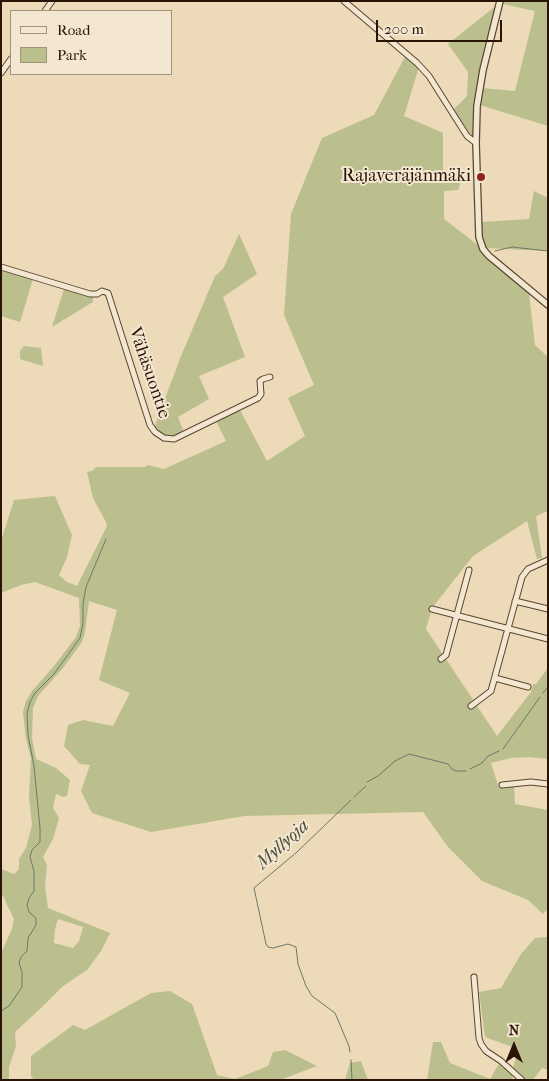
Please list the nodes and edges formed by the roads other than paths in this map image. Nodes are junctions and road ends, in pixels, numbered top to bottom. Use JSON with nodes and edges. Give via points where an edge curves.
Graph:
{"nodes":[{"id":1,"x":344,"y":1,"type":"edge"},
{"id":2,"x":500,"y":1,"type":"edge"},
{"id":3,"x":10,"y":60,"type":"edge"},
{"id":4,"x":1,"y":73,"type":"edge"},
{"id":5,"x":476,"y":143,"type":"junction"},
{"id":6,"x":1,"y":267,"type":"edge"},
{"id":7,"x":548,"y":305,"type":"edge"},
{"id":8,"x":270,"y":377,"type":"dead end"},
{"id":9,"x":548,"y":560,"type":"edge"},
{"id":10,"x":469,"y":570,"type":"dead end"},
{"id":11,"x":515,"y":601,"type":"junction"},
{"id":12,"x":432,"y":609,"type":"dead end"},
{"id":13,"x":548,"y":610,"type":"edge"},
{"id":14,"x":457,"y":616,"type":"junction"},
{"id":15,"x":509,"y":630,"type":"junction"},
{"id":16,"x":548,"y":639,"type":"edge"},
{"id":17,"x":441,"y":659,"type":"dead end"},
{"id":18,"x":495,"y":678,"type":"junction"},
{"id":19,"x":528,"y":686,"type":"dead end"},
{"id":20,"x":471,"y":706,"type":"dead end"},
{"id":21,"x":548,"y":784,"type":"edge"},
{"id":22,"x":502,"y":785,"type":"dead end"},
{"id":23,"x":474,"y":977,"type":"dead end"},
{"id":24,"x":522,"y":1080,"type":"edge"}],
"edges":[{"from":1,"to":5,"type":"street","via":[[418,63],[467,136]]},
{"from":2,"to":5,"type":"street","via":[[482,70]]},
{"from":3,"to":4,"type":"street"},
{"from":5,"to":7,"type":"street","via":[[481,243],[488,256]]},
{"from":6,"to":8,"type":"street","name":"Vähäsuontie","via":[[90,294],[108,293],[150,425],[164,438],[174,439],[258,398],[260,382]]},
{"from":9,"to":11,"type":"street","via":[[526,571]]},
{"from":10,"to":14,"type":"street"},
{"from":11,"to":13,"type":"street"},
{"from":11,"to":15,"type":"street"},
{"from":12,"to":14,"type":"street"},
{"from":14,"to":15,"type":"street"},
{"from":14,"to":17,"type":"street","via":[[446,656]]},
{"from":15,"to":16,"type":"street"},
{"from":15,"to":18,"type":"street"},
{"from":18,"to":19,"type":"street"},
{"from":18,"to":20,"type":"street","via":[[492,691]]},
{"from":21,"to":22,"type":"street"},
{"from":23,"to":24,"type":"street","via":[[481,1044]]}]}
